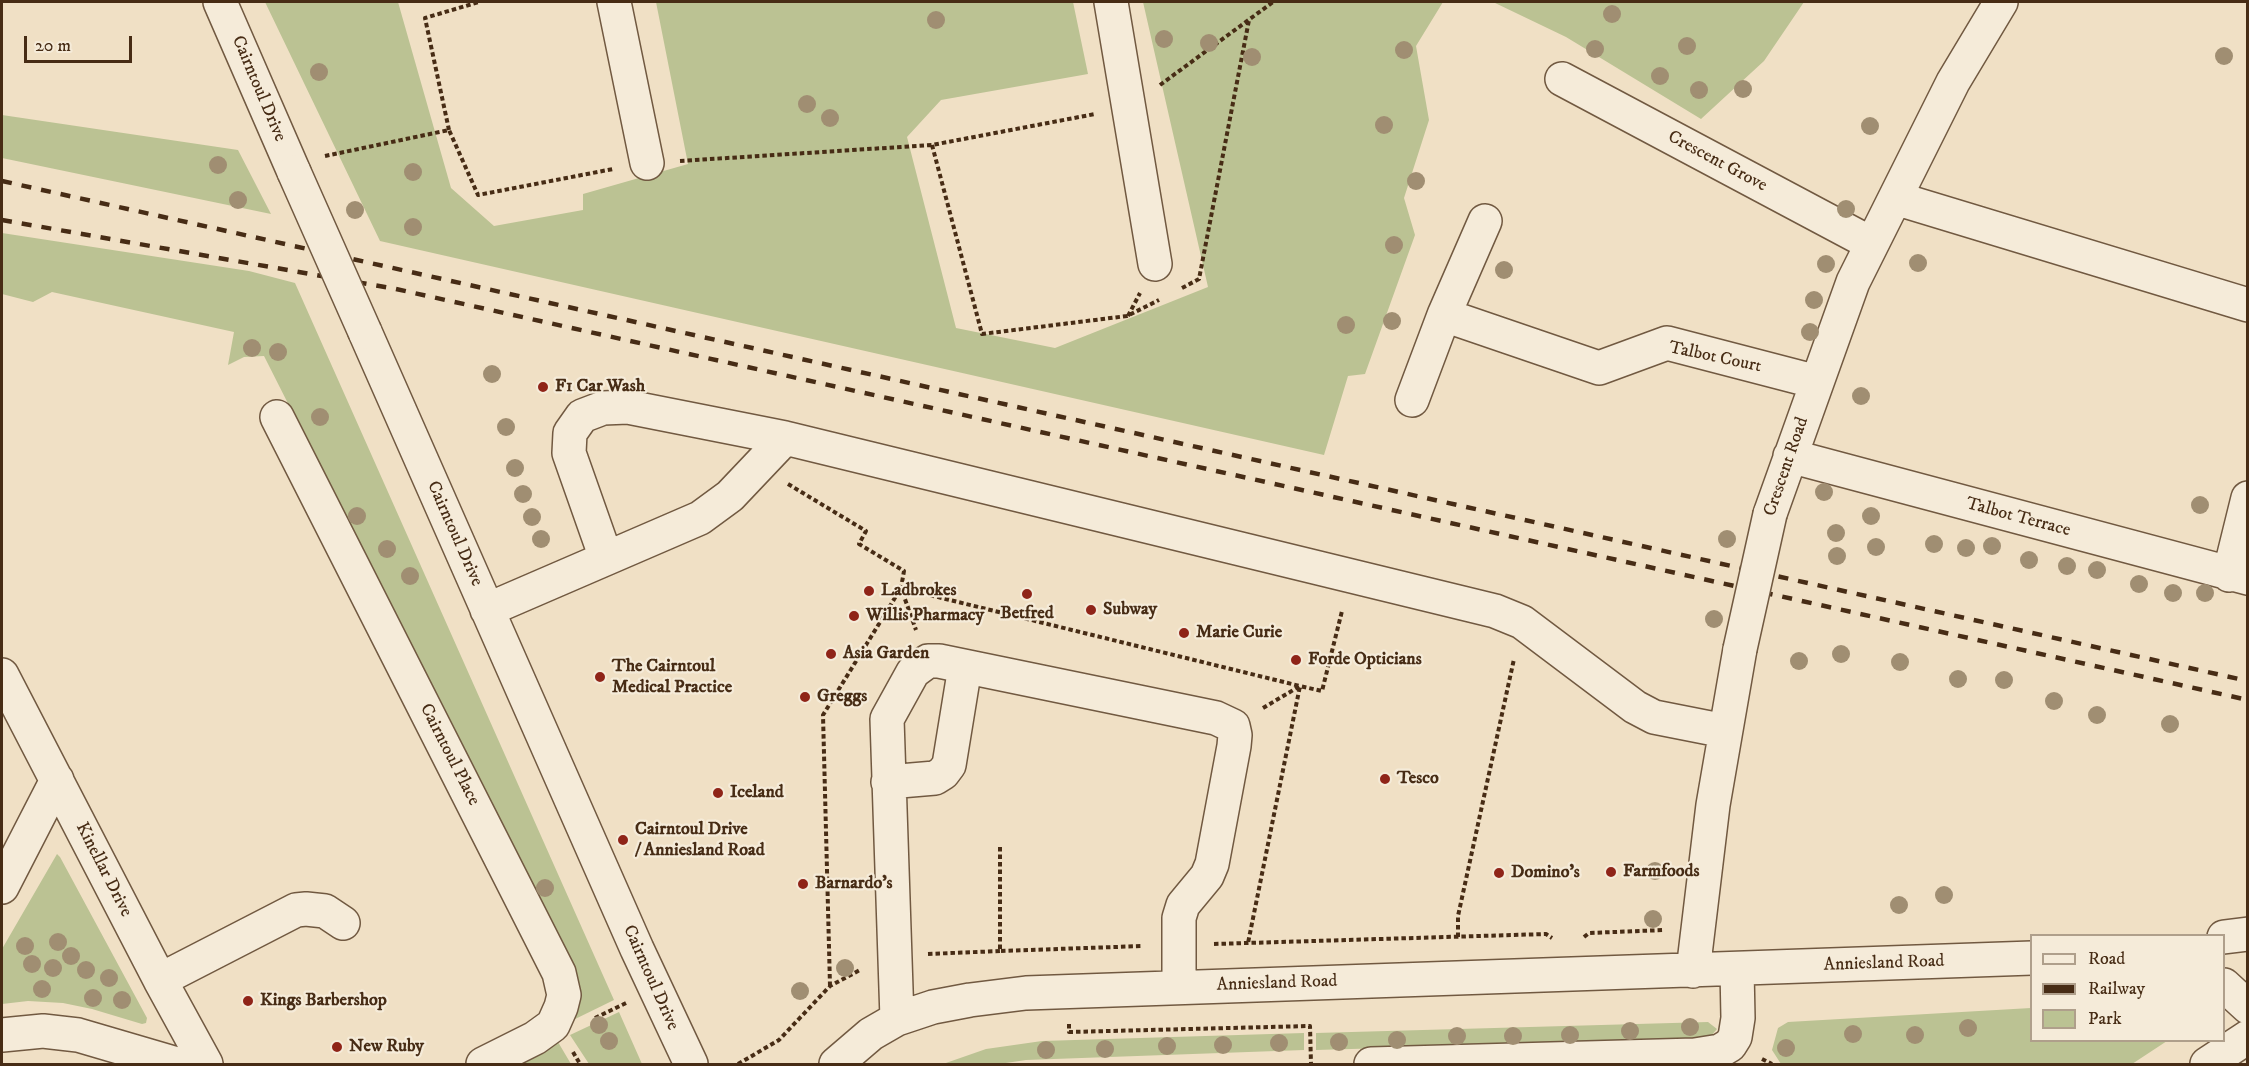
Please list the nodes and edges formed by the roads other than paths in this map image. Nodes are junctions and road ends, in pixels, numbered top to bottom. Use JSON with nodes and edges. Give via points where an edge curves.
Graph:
{"nodes":[{"id":1,"x":220,"y":2,"type":"edge"},
{"id":2,"x":614,"y":2,"type":"edge"},
{"id":3,"x":1111,"y":2,"type":"edge"},
{"id":4,"x":2001,"y":2,"type":"edge"},
{"id":5,"x":1562,"y":79,"type":"dead end"},
{"id":6,"x":647,"y":163,"type":"road end"},
{"id":7,"x":1895,"y":198,"type":"junction"},
{"id":8,"x":1485,"y":221,"type":"dead end"},
{"id":9,"x":1872,"y":244,"type":"junction"},
{"id":10,"x":1155,"y":264,"type":"dead end"},
{"id":11,"x":2247,"y":304,"type":"edge"},
{"id":12,"x":1444,"y":315,"type":"junction"},
{"id":13,"x":1817,"y":382,"type":"junction"},
{"id":14,"x":1412,"y":400,"type":"dead end"},
{"id":15,"x":277,"y":417,"type":"dead end"},
{"id":16,"x":785,"y":438,"type":"junction"},
{"id":17,"x":1790,"y":456,"type":"junction"},
{"id":18,"x":2247,"y":498,"type":"edge"},
{"id":19,"x":606,"y":558,"type":"junction"},
{"id":20,"x":2238,"y":577,"type":"edge"},
{"id":21,"x":487,"y":609,"type":"junction"},
{"id":22,"x":965,"y":666,"type":"junction"},
{"id":23,"x":2,"y":675,"type":"edge"},
{"id":24,"x":1725,"y":731,"type":"junction"},
{"id":25,"x":57,"y":780,"type":"junction"},
{"id":26,"x":888,"y":782,"type":"junction"},
{"id":27,"x":2,"y":887,"type":"edge"},
{"id":28,"x":343,"y":923,"type":"dead end"},
{"id":29,"x":2247,"y":934,"type":"edge"},
{"id":30,"x":2225,"y":938,"type":"edge"},
{"id":31,"x":2030,"y":958,"type":"edge"},
{"id":32,"x":1737,"y":969,"type":"junction"},
{"id":33,"x":1693,"y":971,"type":"junction"},
{"id":34,"x":160,"y":980,"type":"junction"},
{"id":35,"x":1179,"y":987,"type":"junction"},
{"id":36,"x":2225,"y":987,"type":"edge"},
{"id":37,"x":2247,"y":1007,"type":"edge"},
{"id":38,"x":897,"y":1019,"type":"junction"},
{"id":39,"x":2,"y":1035,"type":"edge"},
{"id":40,"x":2247,"y":1038,"type":"edge"},
{"id":41,"x":177,"y":1065,"type":"edge"},
{"id":42,"x":206,"y":1065,"type":"edge"},
{"id":43,"x":483,"y":1065,"type":"edge"},
{"id":44,"x":691,"y":1065,"type":"edge"},
{"id":45,"x":836,"y":1065,"type":"edge"},
{"id":46,"x":1371,"y":1065,"type":"edge"},
{"id":47,"x":2207,"y":1065,"type":"edge"}],
"edges":[{"from":1,"to":21,"type":"street","name":"Cairntoul Drive","bridge":true},
{"from":2,"to":6,"type":"street"},
{"from":3,"to":10,"type":"street"},
{"from":4,"to":7,"type":"street","name":"Crescent Road","via":[[1953,82]]},
{"from":5,"to":9,"type":"street","name":"Crescent Grove"},
{"from":7,"to":9,"type":"street","name":"Crescent Road"},
{"from":7,"to":11,"type":"street"},
{"from":8,"to":12,"type":"street"},
{"from":9,"to":13,"type":"street","name":"Crescent Road","via":[[1853,282]]},
{"from":12,"to":13,"type":"street","name":"Talbot Court","via":[[1599,368],[1667,343]]},
{"from":12,"to":14,"type":"street"},
{"from":13,"to":17,"type":"street","name":"Crescent Road"},
{"from":15,"to":43,"type":"street","name":"Cairntoul Place","via":[[555,963],[562,984],[564,995],[553,1026]]},
{"from":16,"to":19,"type":"street","via":[[717,507],[681,528]]},
{"from":16,"to":19,"type":"street","via":[[628,407],[603,408],[582,416],[570,433],[569,453]]},
{"from":16,"to":24,"type":"street","via":[[1495,611],[1522,622],[1654,717]]},
{"from":17,"to":20,"type":"street","name":"Talbot Terrace"},
{"from":17,"to":24,"type":"street","name":"Crescent Road","bridge":true,"via":[[1770,514]]},
{"from":18,"to":20,"type":"street"},
{"from":19,"to":21,"type":"street"},
{"from":21,"to":44,"type":"street","name":"Cairntoul Drive"},
{"from":22,"to":26,"type":"street","via":[[949,765],[935,778]]},
{"from":22,"to":26,"type":"street","via":[[928,662],[914,672],[887,718]]},
{"from":22,"to":35,"type":"street","via":[[1216,718],[1233,726],[1234,746],[1212,864],[1183,905],[1179,918]]},
{"from":23,"to":25,"type":"street","name":"Kinellar Drive"},
{"from":24,"to":33,"type":"street","name":"Crescent Road"},
{"from":25,"to":27,"type":"street"},
{"from":25,"to":34,"type":"street","name":"Kinellar Drive"},
{"from":26,"to":38,"type":"street"},
{"from":28,"to":34,"type":"street","via":[[325,910],[296,910]]},
{"from":29,"to":30,"type":"street"},
{"from":31,"to":32,"type":"street","name":"Anniesland Road"},
{"from":32,"to":33,"type":"street","name":"Anniesland Road"},
{"from":32,"to":46,"type":"street","via":[[1735,1037],[1720,1051]]},
{"from":33,"to":35,"type":"street","name":"Anniesland Road"},
{"from":34,"to":42,"type":"street","name":"Kinellar Drive"},
{"from":35,"to":38,"type":"street","name":"Anniesland Road","via":[[1003,996],[933,1007]]},
{"from":36,"to":37,"type":"street"},
{"from":38,"to":45,"type":"street","name":"Anniesland Road","via":[[871,1034]]},
{"from":39,"to":41,"type":"street","via":[[43,1031],[78,1035]]},
{"from":40,"to":47,"type":"street"}]}
